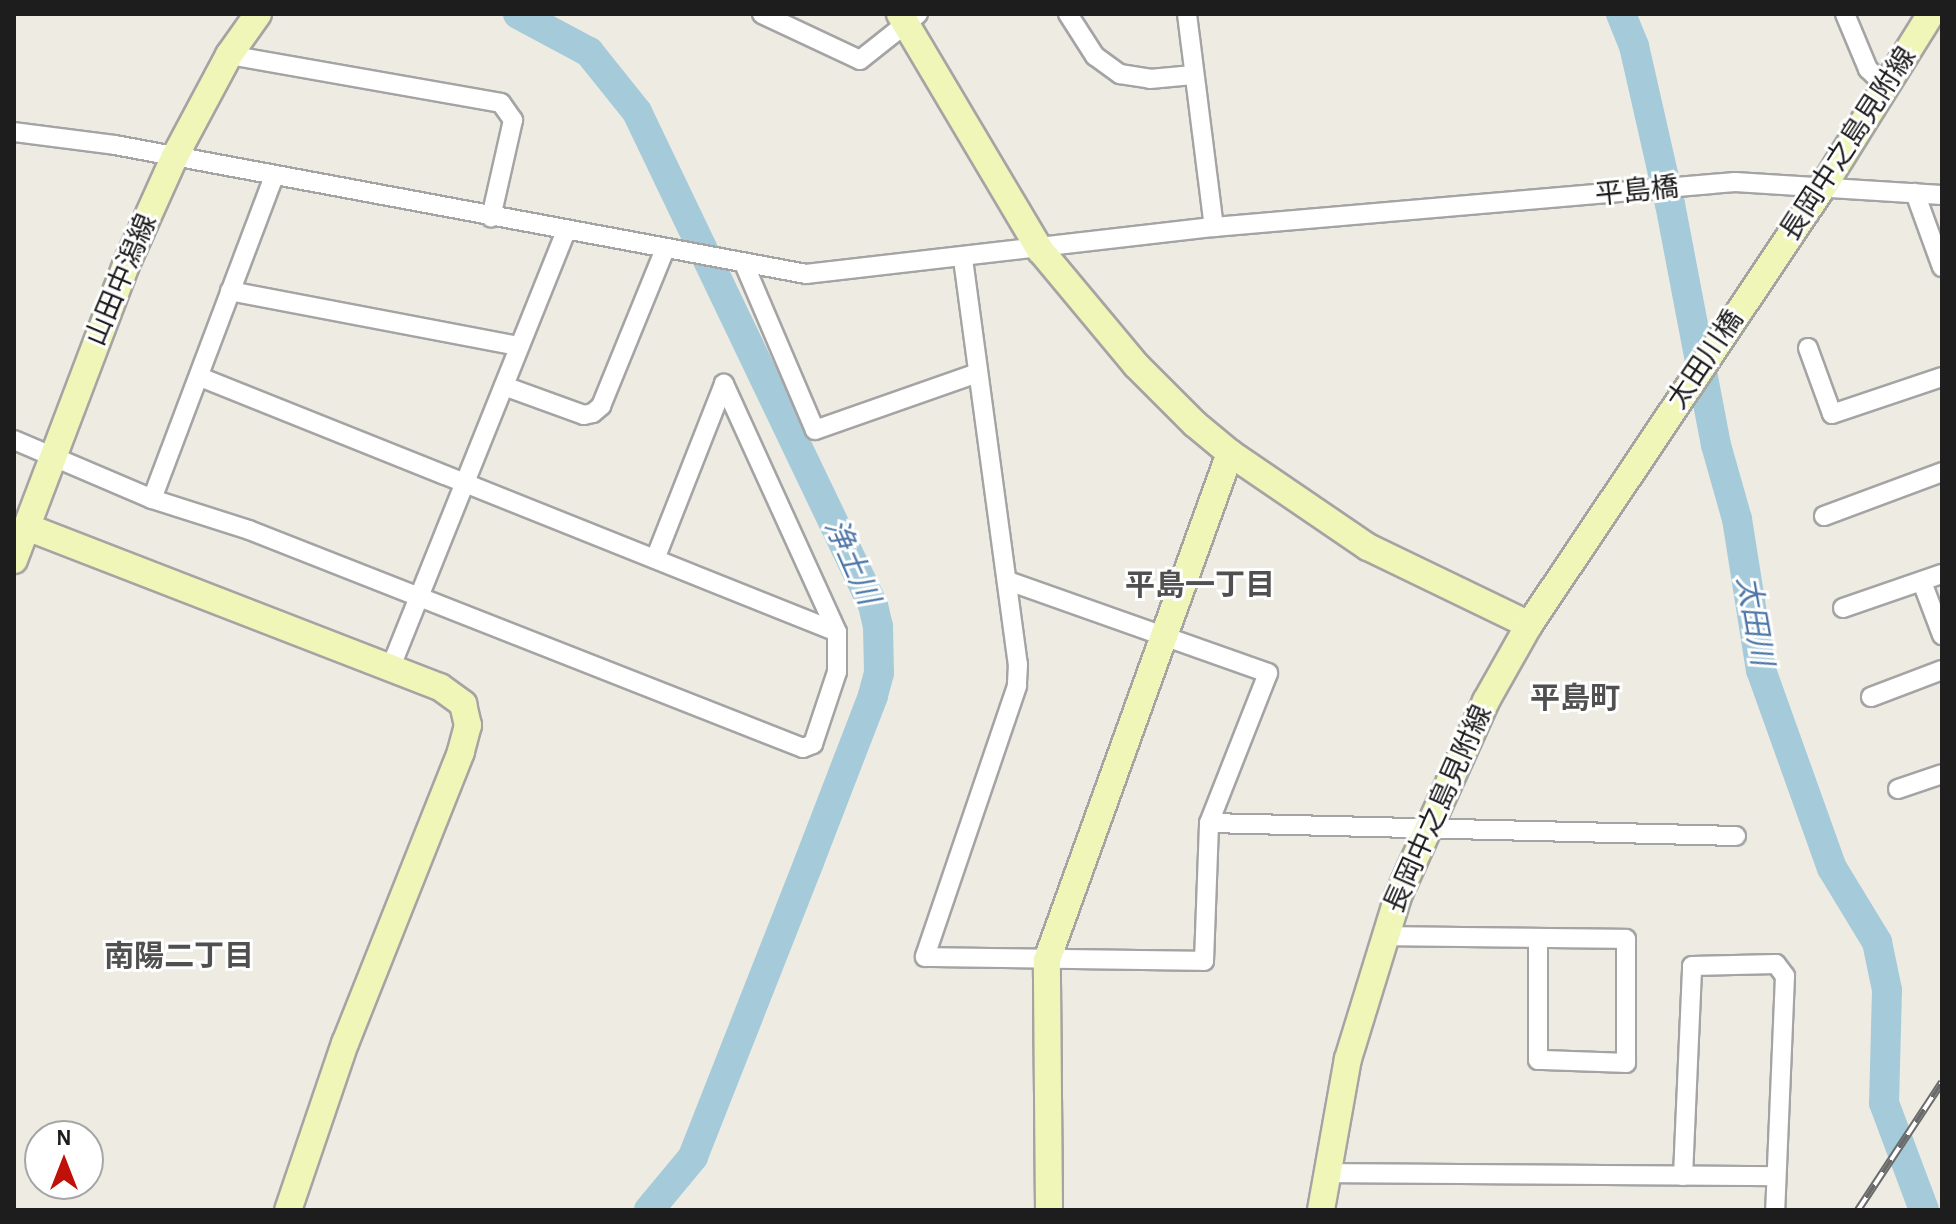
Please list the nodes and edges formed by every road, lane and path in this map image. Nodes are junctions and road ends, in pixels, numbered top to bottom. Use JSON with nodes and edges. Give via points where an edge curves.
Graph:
{"nodes":[{"id":1,"x":762,"y":14,"type":"edge"},
{"id":2,"x":1068,"y":14,"type":"edge"},
{"id":3,"x":1187,"y":14,"type":"edge"},
{"id":4,"x":1845,"y":14,"type":"edge"},
{"id":5,"x":1931,"y":14,"type":"edge"},
{"id":6,"x":255,"y":15,"type":"edge"},
{"id":7,"x":908,"y":17,"type":"edge"},
{"id":8,"x":229,"y":55,"type":"junction"},
{"id":9,"x":1193,"y":75,"type":"junction"},
{"id":10,"x":1888,"y":88,"type":"junction"},
{"id":11,"x":14,"y":132,"type":"edge"},
{"id":12,"x":174,"y":158,"type":"junction"},
{"id":13,"x":273,"y":178,"type":"junction"},
{"id":14,"x":1824,"y":185,"type":"junction"},
{"id":15,"x":1915,"y":193,"type":"junction"},
{"id":16,"x":1942,"y":195,"type":"edge"},
{"id":17,"x":491,"y":218,"type":"junction"},
{"id":18,"x":1214,"y":227,"type":"junction"},
{"id":19,"x":566,"y":231,"type":"junction"},
{"id":20,"x":670,"y":250,"type":"junction"},
{"id":21,"x":1041,"y":251,"type":"junction"},
{"id":22,"x":963,"y":259,"type":"junction"},
{"id":23,"x":745,"y":266,"type":"junction"},
{"id":24,"x":1942,"y":267,"type":"edge"},
{"id":25,"x":1765,"y":274,"type":"joint"},
{"id":26,"x":230,"y":291,"type":"junction"},
{"id":27,"x":518,"y":346,"type":"junction"},
{"id":28,"x":1808,"y":348,"type":"dead end"},
{"id":29,"x":975,"y":374,"type":"junction"},
{"id":30,"x":200,"y":377,"type":"junction"},
{"id":31,"x":1941,"y":381,"type":"edge"},
{"id":32,"x":504,"y":386,"type":"junction"},
{"id":33,"x":14,"y":440,"type":"edge"},
{"id":34,"x":1647,"y":446,"type":"joint"},
{"id":35,"x":1230,"y":453,"type":"junction"},
{"id":36,"x":53,"y":455,"type":"junction"},
{"id":37,"x":1942,"y":472,"type":"edge"},
{"id":38,"x":463,"y":483,"type":"junction"},
{"id":39,"x":152,"y":499,"type":"junction"},
{"id":40,"x":1824,"y":516,"type":"dead end"},
{"id":41,"x":27,"y":527,"type":"junction"},
{"id":42,"x":655,"y":559,"type":"junction"},
{"id":43,"x":14,"y":560,"type":"edge"},
{"id":44,"x":1942,"y":574,"type":"edge"},
{"id":45,"x":1008,"y":581,"type":"junction"},
{"id":46,"x":1922,"y":582,"type":"junction"},
{"id":47,"x":418,"y":600,"type":"junction"},
{"id":48,"x":1843,"y":608,"type":"dead end"},
{"id":49,"x":1529,"y":625,"type":"junction"},
{"id":50,"x":837,"y":632,"type":"junction"},
{"id":51,"x":1165,"y":635,"type":"junction"},
{"id":52,"x":1942,"y":635,"type":"edge"},
{"id":53,"x":390,"y":669,"type":"junction"},
{"id":54,"x":1942,"y":670,"type":"edge"},
{"id":55,"x":1871,"y":697,"type":"dead end"},
{"id":56,"x":1942,"y":774,"type":"edge"},
{"id":57,"x":1898,"y":789,"type":"dead end"},
{"id":58,"x":1209,"y":823,"type":"junction"},
{"id":59,"x":1423,"y":832,"type":"junction"},
{"id":60,"x":1736,"y":836,"type":"dead end"},
{"id":61,"x":1385,"y":936,"type":"junction"},
{"id":62,"x":1538,"y":938,"type":"junction"},
{"id":63,"x":1047,"y":960,"type":"junction"},
{"id":64,"x":1325,"y":1173,"type":"junction"},
{"id":65,"x":1683,"y":1176,"type":"junction"},
{"id":66,"x":1775,"y":1176,"type":"junction"},
{"id":67,"x":288,"y":1210,"type":"edge"},
{"id":68,"x":1049,"y":1210,"type":"edge"},
{"id":69,"x":1321,"y":1210,"type":"edge"},
{"id":70,"x":1775,"y":1210,"type":"edge"}],
"edges":[{"from":1,"to":7,"type":"street","via":[[860,60]]},
{"from":2,"to":9,"type":"street","via":[[1095,56],[1120,74],[1150,79]]},
{"from":3,"to":9,"type":"street"},
{"from":4,"to":10,"type":"street","via":[[1868,69]]},
{"from":5,"to":10,"type":"street","name":"長岡中之島見附線"},
{"from":6,"to":8,"type":"street","name":"山田中潟線"},
{"from":7,"to":21,"type":"street"},
{"from":8,"to":12,"type":"street","name":"山田中潟線"},
{"from":8,"to":17,"type":"street","via":[[501,103],[513,120]]},
{"from":9,"to":18,"type":"street"},
{"from":10,"to":14,"type":"street","name":"長岡中之島見附線"},
{"from":11,"to":12,"type":"street","name":"平島橋"},
{"from":12,"to":13,"type":"street","name":"平島橋"},
{"from":12,"to":36,"type":"street","name":"山田中潟線"},
{"from":13,"to":17,"type":"street","name":"平島橋"},
{"from":13,"to":26,"type":"street"},
{"from":14,"to":15,"type":"street","name":"平島橋"},
{"from":14,"to":18,"type":"street","name":"平島橋","via":[[1725,183]]},
{"from":14,"to":25,"type":"street","name":"長岡中之島見附線"},
{"from":15,"to":16,"type":"street","name":"平島橋"},
{"from":15,"to":24,"type":"street"},
{"from":17,"to":19,"type":"street","name":"平島橋"},
{"from":18,"to":21,"type":"street","name":"平島橋"},
{"from":19,"to":20,"type":"street","name":"平島橋"},
{"from":19,"to":27,"type":"street"},
{"from":20,"to":23,"type":"street","name":"平島橋"},
{"from":20,"to":32,"type":"street","via":[[601,406],[593,413],[584,415]]},
{"from":21,"to":22,"type":"street","name":"平島橋"},
{"from":21,"to":35,"type":"street","via":[[1136,365]]},
{"from":22,"to":23,"type":"street","name":"平島橋","via":[[806,274]]},
{"from":22,"to":29,"type":"street"},
{"from":23,"to":29,"type":"street","via":[[815,430]]},
{"from":25,"to":34,"type":"street","name":"太田川橋"},
{"from":26,"to":27,"type":"street"},
{"from":26,"to":30,"type":"street"},
{"from":27,"to":32,"type":"street"},
{"from":28,"to":31,"type":"street","via":[[1832,414]]},
{"from":29,"to":45,"type":"street"},
{"from":30,"to":38,"type":"street"},
{"from":30,"to":39,"type":"street"},
{"from":32,"to":38,"type":"street"},
{"from":33,"to":36,"type":"street"},
{"from":34,"to":49,"type":"street","name":"長岡中之島見附線"},
{"from":35,"to":49,"type":"street","via":[[1407,570]]},
{"from":35,"to":51,"type":"street"},
{"from":36,"to":39,"type":"street"},
{"from":36,"to":41,"type":"street","name":"山田中潟線"},
{"from":37,"to":40,"type":"street"},
{"from":38,"to":42,"type":"street"},
{"from":38,"to":47,"type":"street"},
{"from":39,"to":47,"type":"street","via":[[249,530]]},
{"from":41,"to":43,"type":"street","name":"山田中潟線"},
{"from":41,"to":53,"type":"street"},
{"from":42,"to":50,"type":"street"},
{"from":42,"to":50,"type":"street","via":[[724,384]]},
{"from":44,"to":46,"type":"street"},
{"from":45,"to":51,"type":"street"},
{"from":45,"to":63,"type":"street","via":[[1017,686],[925,957]]},
{"from":46,"to":48,"type":"street"},
{"from":46,"to":52,"type":"street"},
{"from":47,"to":50,"type":"street","via":[[803,748],[820,735],[831,698],[840,651]]},
{"from":47,"to":53,"type":"street"},
{"from":49,"to":59,"type":"street","name":"長岡中之島見附線"},
{"from":51,"to":58,"type":"street","via":[[1268,673]]},
{"from":51,"to":63,"type":"street"},
{"from":53,"to":67,"type":"street","via":[[453,694],[463,704],[468,725],[345,1043]]},
{"from":54,"to":55,"type":"street"},
{"from":56,"to":57,"type":"street"},
{"from":58,"to":59,"type":"street"},
{"from":58,"to":63,"type":"street","via":[[1204,961]]},
{"from":59,"to":60,"type":"street"},
{"from":59,"to":61,"type":"street","name":"長岡中之島見附線"},
{"from":61,"to":62,"type":"street"},
{"from":61,"to":64,"type":"street","name":"長岡中之島見附線","via":[[1348,1059]]},
{"from":62,"to":62,"type":"street","via":[[1626,939],[1626,1063],[1538,1060]]},
{"from":63,"to":68,"type":"street"},
{"from":64,"to":65,"type":"street"},
{"from":64,"to":69,"type":"street","name":"長岡中之島見附線"},
{"from":65,"to":66,"type":"street"},
{"from":65,"to":66,"type":"street","via":[[1692,966],[1776,964],[1785,976]]},
{"from":66,"to":70,"type":"street"}]}
